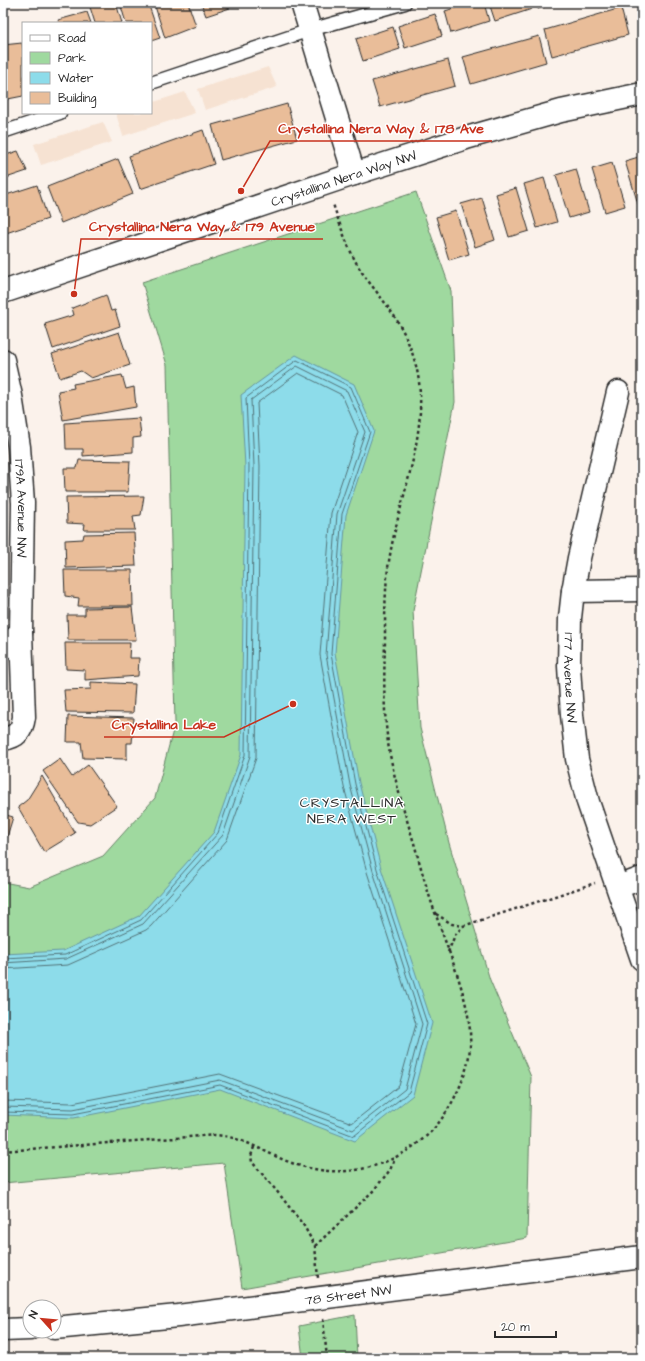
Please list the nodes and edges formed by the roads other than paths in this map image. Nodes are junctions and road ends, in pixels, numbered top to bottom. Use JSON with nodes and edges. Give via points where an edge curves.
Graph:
{"nodes":[{"id":1,"x":302,"y":3,"type":"edge"},
{"id":2,"x":404,"y":3,"type":"edge"},
{"id":3,"x":310,"y":30,"type":"junction"},
{"id":4,"x":152,"y":83,"type":"edge"},
{"id":5,"x":642,"y":94,"type":"edge"},
{"id":6,"x":57,"y":114,"type":"edge"},
{"id":7,"x":3,"y":132,"type":"edge"},
{"id":8,"x":354,"y":174,"type":"junction"},
{"id":9,"x":3,"y":292,"type":"edge"},
{"id":10,"x":3,"y":360,"type":"edge"},
{"id":11,"x":618,"y":392,"type":"dead end"},
{"id":12,"x":642,"y":590,"type":"edge"},
{"id":13,"x":573,"y":591,"type":"junction"},
{"id":14,"x":21,"y":633,"type":"junction"},
{"id":15,"x":3,"y":648,"type":"edge"},
{"id":16,"x":3,"y":739,"type":"edge"},
{"id":17,"x":642,"y":878,"type":"edge"},
{"id":18,"x":608,"y":884,"type":"junction"},
{"id":19,"x":642,"y":958,"type":"edge"},
{"id":20,"x":642,"y":1257,"type":"edge"},
{"id":21,"x":62,"y":1327,"type":"edge"},
{"id":22,"x":22,"y":1329,"type":"edge"},
{"id":23,"x":3,"y":1330,"type":"edge"}],
"edges":[{"from":1,"to":3,"type":"street"},
{"from":2,"to":3,"type":"lane"},
{"from":3,"to":4,"type":"lane"},
{"from":3,"to":8,"type":"street"},
{"from":5,"to":8,"type":"street","name":"Crystallina Nera Way NW","via":[[561,111]]},
{"from":6,"to":7,"type":"lane"},
{"from":8,"to":9,"type":"street","name":"Crystallina Nera Way NW"},
{"from":10,"to":14,"type":"street","name":"179A Avenue NW","via":[[19,447],[22,495]]},
{"from":11,"to":13,"type":"street","name":"177 Avenue NW"},
{"from":12,"to":13,"type":"street"},
{"from":13,"to":18,"type":"street","name":"177 Avenue NW","via":[[569,666],[577,759]]},
{"from":14,"to":15,"type":"street"},
{"from":14,"to":16,"type":"street","name":"179A Avenue NW","via":[[24,717],[22,728],[17,734]]},
{"from":17,"to":18,"type":"street"},
{"from":18,"to":19,"type":"street","name":"177 Avenue NW"},
{"from":20,"to":21,"type":"street","name":"78 Street NW","via":[[178,1316]]},
{"from":22,"to":23,"type":"street"}]}
